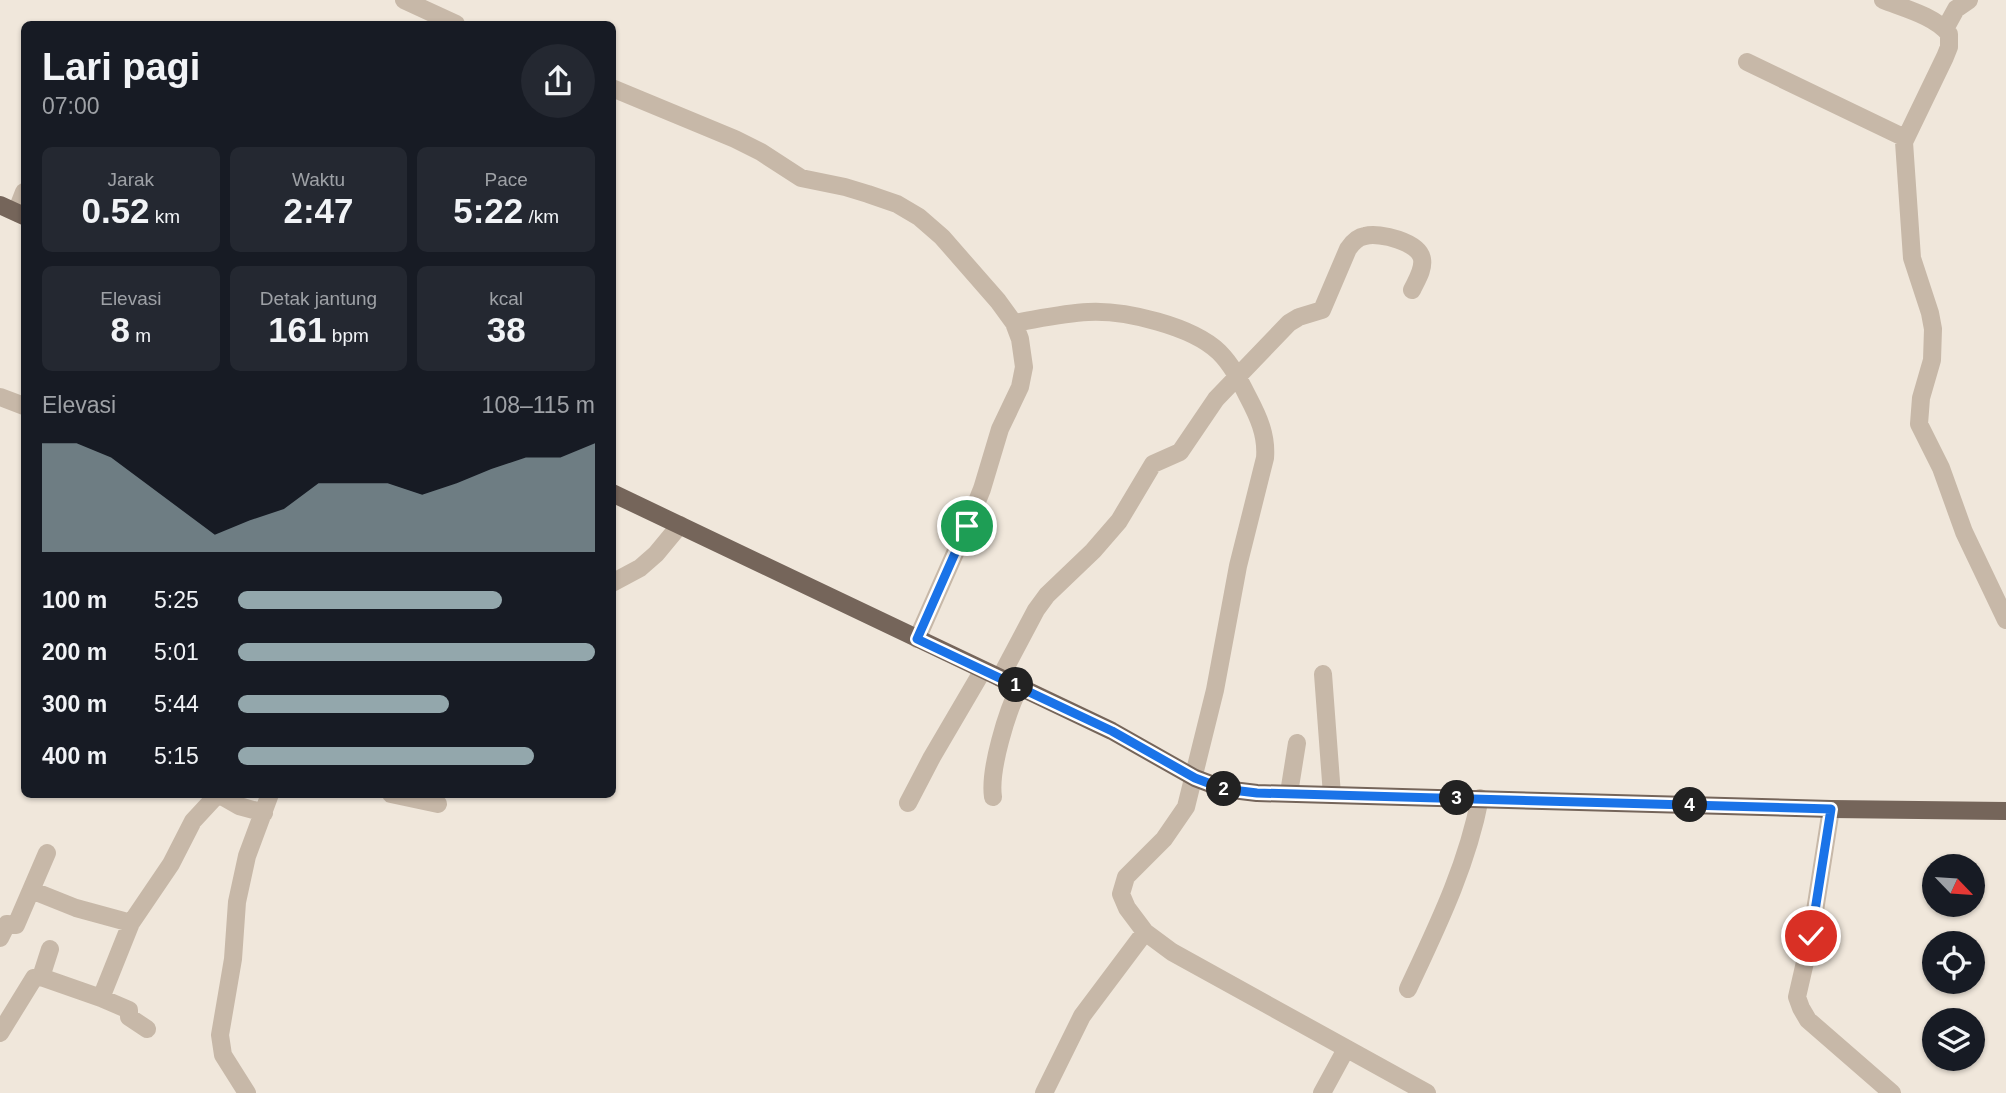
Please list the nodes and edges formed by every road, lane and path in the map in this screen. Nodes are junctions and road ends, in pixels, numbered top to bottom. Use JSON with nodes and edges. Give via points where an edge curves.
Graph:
{"nodes":[{"id":1,"x":404,"y":0,"type":"edge"},
{"id":2,"x":1883,"y":0,"type":"edge"},
{"id":3,"x":1969,"y":0,"type":"edge"},
{"id":4,"x":450,"y":21,"type":"edge"},
{"id":5,"x":1945,"y":29,"type":"junction"},
{"id":6,"x":1747,"y":62,"type":"dead end"},
{"id":7,"x":616,"y":90,"type":"edge"},
{"id":8,"x":1905,"y":138,"type":"junction"},
{"id":9,"x":0,"y":205,"type":"edge"},
{"id":10,"x":21,"y":215,"type":"edge"},
{"id":11,"x":1412,"y":290,"type":"dead end"},
{"id":12,"x":1014,"y":323,"type":"junction"},
{"id":13,"x":1239,"y":377,"type":"junction"},
{"id":14,"x":0,"y":397,"type":"edge"},
{"id":15,"x":21,"y":405,"type":"edge"},
{"id":16,"x":616,"y":495,"type":"edge"},
{"id":17,"x":680,"y":525,"type":"junction"},
{"id":18,"x":616,"y":581,"type":"edge"},
{"id":19,"x":2006,"y":620,"type":"edge"},
{"id":20,"x":917,"y":639,"type":"junction"},
{"id":21,"x":984,"y":670,"type":"junction"},
{"id":22,"x":1323,"y":674,"type":"dead end"},
{"id":23,"x":1000,"y":678,"type":"junction"},
{"id":24,"x":1020,"y":686,"type":"junction"},
{"id":25,"x":1297,"y":743,"type":"dead end"},
{"id":26,"x":1195,"y":778,"type":"junction"},
{"id":27,"x":1289,"y":793,"type":"junction"},
{"id":28,"x":1332,"y":795,"type":"junction"},
{"id":29,"x":993,"y":797,"type":"dead end"},
{"id":30,"x":214,"y":798,"type":"edge"},
{"id":31,"x":225,"y":798,"type":"edge"},
{"id":32,"x":269,"y":798,"type":"edge"},
{"id":33,"x":410,"y":798,"type":"edge"},
{"id":34,"x":1480,"y":798,"type":"junction"},
{"id":35,"x":908,"y":803,"type":"dead end"},
{"id":36,"x":438,"y":804,"type":"dead end"},
{"id":37,"x":1831,"y":809,"type":"junction"},
{"id":38,"x":2006,"y":811,"type":"edge"},
{"id":39,"x":264,"y":813,"type":"junction"},
{"id":40,"x":47,"y":853,"type":"dead end"},
{"id":41,"x":31,"y":890,"type":"junction"},
{"id":42,"x":131,"y":923,"type":"junction"},
{"id":43,"x":1144,"y":932,"type":"junction"},
{"id":44,"x":0,"y":937,"type":"edge"},
{"id":45,"x":50,"y":948,"type":"dead end"},
{"id":46,"x":41,"y":977,"type":"junction"},
{"id":47,"x":1408,"y":989,"type":"dead end"},
{"id":48,"x":101,"y":998,"type":"junction"},
{"id":49,"x":148,"y":1029,"type":"dead end"},
{"id":50,"x":0,"y":1033,"type":"edge"},
{"id":51,"x":1346,"y":1049,"type":"junction"},
{"id":52,"x":247,"y":1093,"type":"edge"},
{"id":53,"x":1044,"y":1093,"type":"edge"},
{"id":54,"x":1322,"y":1093,"type":"edge"},
{"id":55,"x":1427,"y":1093,"type":"edge"},
{"id":56,"x":1892,"y":1093,"type":"edge"}],
"edges":[{"from":1,"to":4,"type":"street"},
{"from":2,"to":5,"type":"street"},
{"from":3,"to":5,"type":"street","via":[[1956,9]]},
{"from":5,"to":8,"type":"street","via":[[1949,47]]},
{"from":6,"to":8,"type":"street"},
{"from":7,"to":12,"type":"street","via":[[736,139],[801,178],[869,194],[919,216]]},
{"from":8,"to":19,"type":"street","via":[[1912,258],[1933,329],[1932,360],[1919,424]]},
{"from":9,"to":10,"type":"main road"},
{"from":11,"to":13,"type":"street","via":[[1423,266],[1418,251],[1389,238],[1357,239],[1348,249],[1322,310],[1289,323]]},
{"from":12,"to":13,"type":"street","via":[[1087,312],[1129,314],[1205,342]]},
{"from":12,"to":20,"type":"street","via":[[1024,367],[1020,387],[1000,429],[967,526]]},
{"from":13,"to":23,"type":"street","via":[[1216,399],[1180,452],[1153,464],[1119,521],[1047,595]]},
{"from":13,"to":26,"type":"street","via":[[1262,430],[1265,458]]},
{"from":14,"to":15,"type":"street"},
{"from":16,"to":17,"type":"main road"},
{"from":17,"to":18,"type":"street","via":[[640,568]]},
{"from":17,"to":20,"type":"main road"},
{"from":20,"to":21,"type":"main road"},
{"from":21,"to":23,"type":"main road"},
{"from":21,"to":35,"type":"street"},
{"from":22,"to":28,"type":"street"},
{"from":23,"to":24,"type":"main road"},
{"from":24,"to":26,"type":"main road"},
{"from":24,"to":29,"type":"street","via":[[1005,723]]},
{"from":25,"to":27,"type":"street"},
{"from":26,"to":27,"type":"main road","via":[[1224,789]]},
{"from":26,"to":43,"type":"street","via":[[1181,816],[1126,877],[1121,894]]},
{"from":27,"to":28,"type":"main road"},
{"from":28,"to":34,"type":"main road"},
{"from":30,"to":42,"type":"street","via":[[192,821],[171,864]]},
{"from":31,"to":39,"type":"street"},
{"from":32,"to":39,"type":"street"},
{"from":33,"to":36,"type":"street"},
{"from":34,"to":37,"type":"main road"},
{"from":34,"to":47,"type":"street","via":[[1463,862]]},
{"from":37,"to":38,"type":"main road"},
{"from":37,"to":56,"type":"street","via":[[1797,997],[1808,1020]]},
{"from":39,"to":52,"type":"street","via":[[247,856],[237,902],[220,1035],[223,1055]]},
{"from":40,"to":41,"type":"street"},
{"from":41,"to":42,"type":"street"},
{"from":41,"to":44,"type":"street","via":[[16,925],[7,924]]},
{"from":42,"to":48,"type":"street"},
{"from":43,"to":51,"type":"street"},
{"from":43,"to":53,"type":"street","via":[[1082,1016]]},
{"from":45,"to":46,"type":"street"},
{"from":46,"to":48,"type":"street"},
{"from":46,"to":50,"type":"street","via":[[34,978]]},
{"from":48,"to":49,"type":"street","via":[[129,1010],[129,1017]]},
{"from":51,"to":54,"type":"street"},
{"from":51,"to":55,"type":"street"}]}
